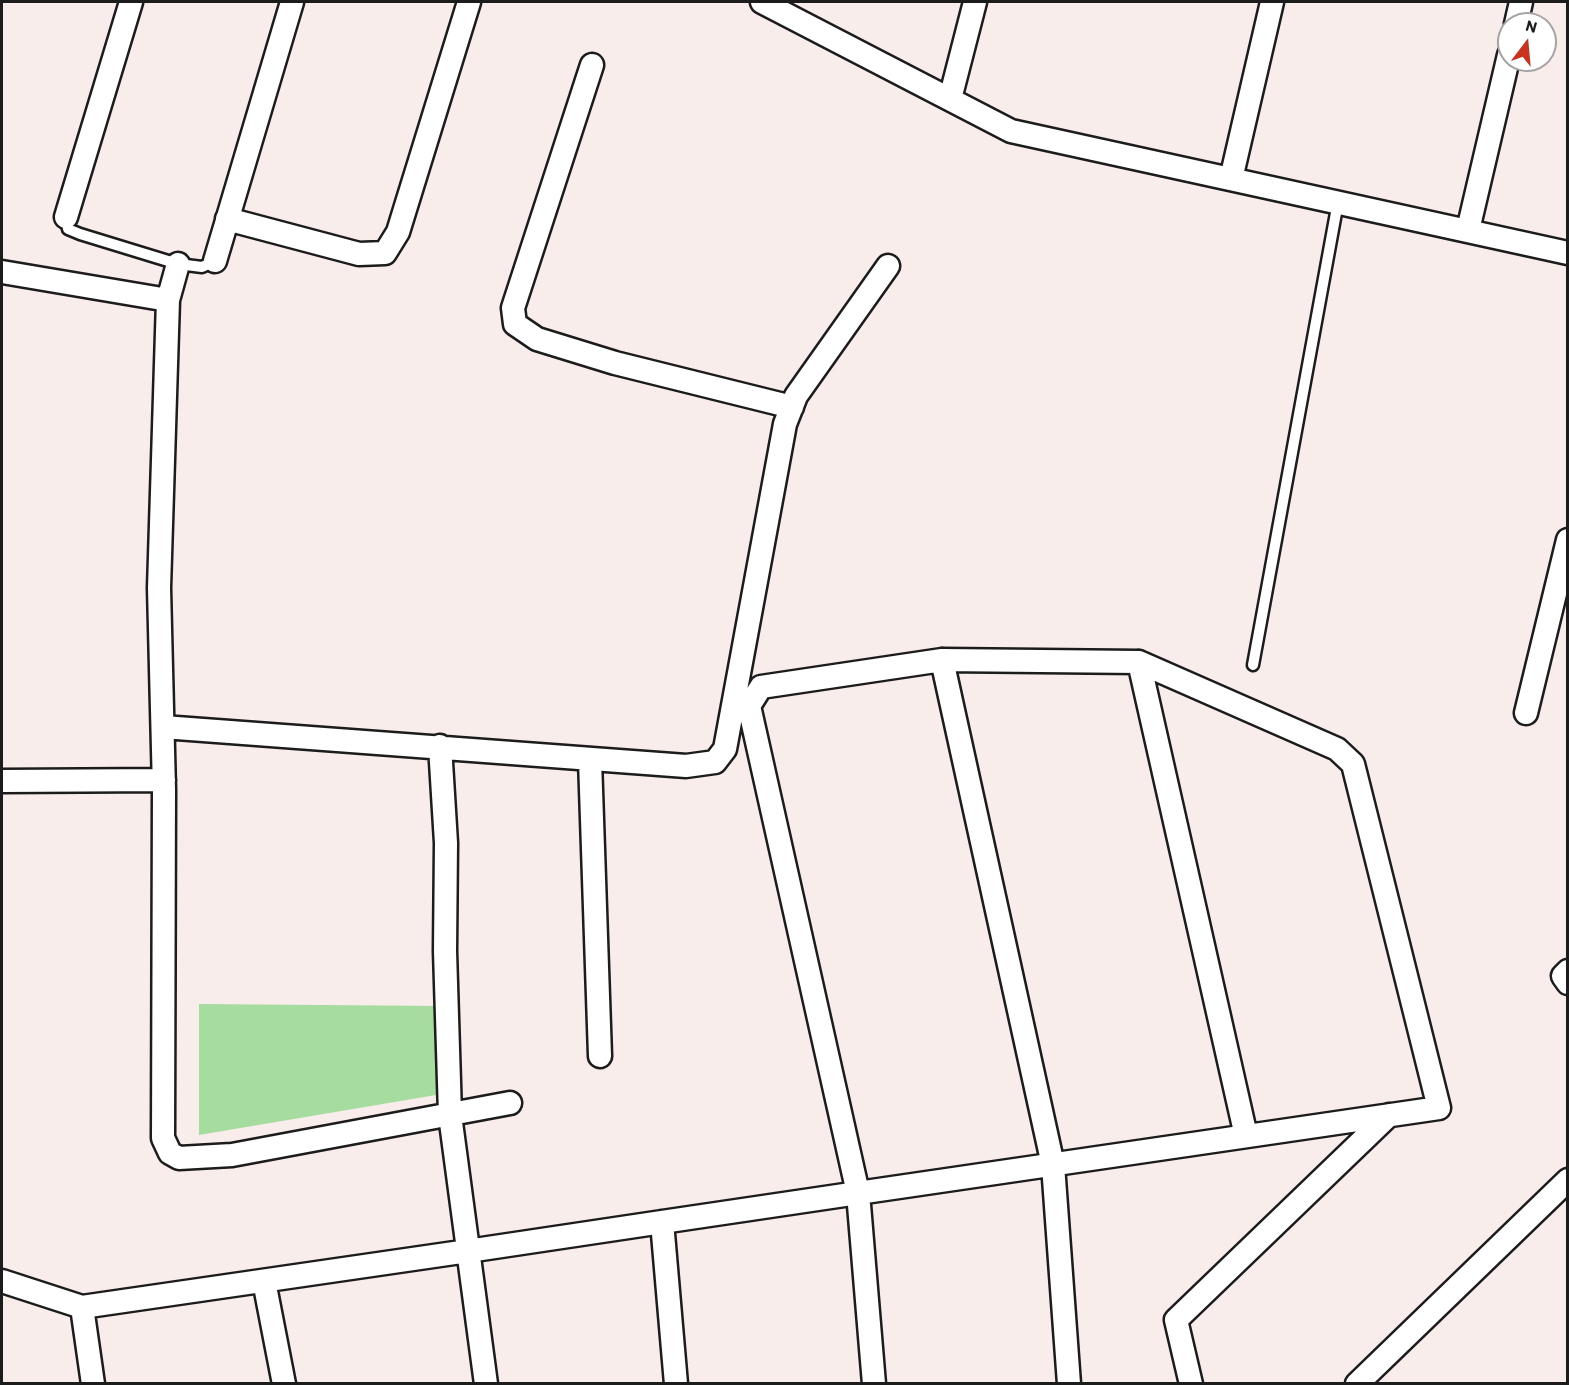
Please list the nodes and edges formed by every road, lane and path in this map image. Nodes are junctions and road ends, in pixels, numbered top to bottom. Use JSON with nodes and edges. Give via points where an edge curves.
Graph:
{"nodes":[{"id":1,"x":130,"y":2,"type":"edge"},
{"id":2,"x":292,"y":2,"type":"edge"},
{"id":3,"x":469,"y":2,"type":"edge"},
{"id":4,"x":762,"y":2,"type":"edge"},
{"id":5,"x":975,"y":2,"type":"edge"},
{"id":6,"x":1272,"y":2,"type":"edge"},
{"id":7,"x":592,"y":65,"type":"dead end"},
{"id":8,"x":1505,"y":72,"type":"edge"},
{"id":9,"x":950,"y":99,"type":"junction"},
{"id":10,"x":1231,"y":179,"type":"junction"},
{"id":11,"x":1338,"y":202,"type":"junction"},
{"id":12,"x":66,"y":217,"type":"joint"},
{"id":13,"x":226,"y":219,"type":"junction"},
{"id":14,"x":1468,"y":230,"type":"junction"},
{"id":15,"x":1568,"y":253,"type":"edge"},
{"id":16,"x":215,"y":261,"type":"joint"},
{"id":17,"x":178,"y":264,"type":"junction"},
{"id":18,"x":888,"y":266,"type":"dead end"},
{"id":19,"x":2,"y":272,"type":"edge"},
{"id":20,"x":168,"y":300,"type":"junction"},
{"id":21,"x":792,"y":407,"type":"junction"},
{"id":22,"x":1568,"y":540,"type":"edge"},
{"id":23,"x":942,"y":660,"type":"junction"},
{"id":24,"x":1139,"y":662,"type":"junction"},
{"id":25,"x":1253,"y":666,"type":"dead end"},
{"id":26,"x":1526,"y":713,"type":"dead end"},
{"id":27,"x":163,"y":728,"type":"junction"},
{"id":28,"x":440,"y":746,"type":"junction"},
{"id":29,"x":590,"y":760,"type":"junction"},
{"id":30,"x":164,"y":780,"type":"junction"},
{"id":31,"x":2,"y":781,"type":"edge"},
{"id":32,"x":1568,"y":971,"type":"edge"},
{"id":33,"x":1568,"y":982,"type":"edge"},
{"id":34,"x":600,"y":1056,"type":"dead end"},
{"id":35,"x":510,"y":1103,"type":"dead end"},
{"id":36,"x":450,"y":1115,"type":"junction"},
{"id":37,"x":1389,"y":1115,"type":"junction"},
{"id":38,"x":1246,"y":1136,"type":"junction"},
{"id":39,"x":1053,"y":1165,"type":"junction"},
{"id":40,"x":1568,"y":1180,"type":"edge"},
{"id":41,"x":858,"y":1193,"type":"junction"},
{"id":42,"x":663,"y":1222,"type":"junction"},
{"id":43,"x":468,"y":1251,"type":"junction"},
{"id":44,"x":2,"y":1281,"type":"edge"},
{"id":45,"x":264,"y":1281,"type":"junction"},
{"id":46,"x":82,"y":1308,"type":"junction"},
{"id":47,"x":93,"y":1383,"type":"edge"},
{"id":48,"x":284,"y":1383,"type":"edge"},
{"id":49,"x":486,"y":1383,"type":"edge"},
{"id":50,"x":676,"y":1383,"type":"edge"},
{"id":51,"x":874,"y":1383,"type":"edge"},
{"id":52,"x":1069,"y":1383,"type":"edge"},
{"id":53,"x":1191,"y":1383,"type":"edge"},
{"id":54,"x":1357,"y":1383,"type":"edge"}],
"edges":[{"from":1,"to":12,"type":"street"},
{"from":2,"to":13,"type":"street"},
{"from":3,"to":13,"type":"street","via":[[398,232],[385,253],[359,254]]},
{"from":4,"to":9,"type":"street"},
{"from":5,"to":9,"type":"street"},
{"from":6,"to":10,"type":"street"},
{"from":7,"to":21,"type":"street","via":[[513,308],[515,324],[537,339],[615,363]]},
{"from":8,"to":14,"type":"street"},
{"from":9,"to":10,"type":"street","via":[[1011,131]]},
{"from":10,"to":11,"type":"street"},
{"from":11,"to":14,"type":"street"},
{"from":11,"to":25,"type":"lane"},
{"from":12,"to":17,"type":"lane","via":[[68,229]]},
{"from":13,"to":16,"type":"street"},
{"from":14,"to":15,"type":"street"},
{"from":16,"to":17,"type":"lane","via":[[202,267]]},
{"from":17,"to":20,"type":"street"},
{"from":18,"to":21,"type":"street","via":[[802,386]]},
{"from":19,"to":20,"type":"street"},
{"from":20,"to":27,"type":"street","via":[[159,588]]},
{"from":21,"to":29,"type":"street","via":[[785,424],[725,749],[715,762],[686,766]]},
{"from":22,"to":26,"type":"street"},
{"from":23,"to":24,"type":"street"},
{"from":23,"to":39,"type":"street"},
{"from":23,"to":41,"type":"street","via":[[761,687],[749,706]]},
{"from":24,"to":37,"type":"street","via":[[1337,749],[1353,764],[1439,1108]]},
{"from":24,"to":38,"type":"street"},
{"from":27,"to":28,"type":"street"},
{"from":27,"to":30,"type":"street"},
{"from":28,"to":29,"type":"street"},
{"from":28,"to":36,"type":"street","via":[[446,843]]},
{"from":29,"to":34,"type":"street"},
{"from":30,"to":31,"type":"street"},
{"from":30,"to":36,"type":"street","via":[[163,1138],[170,1153],[179,1158],[232,1155]]},
{"from":32,"to":33,"type":"street","via":[[1563,976]]},
{"from":35,"to":36,"type":"street"},
{"from":36,"to":43,"type":"street"},
{"from":37,"to":38,"type":"street"},
{"from":37,"to":53,"type":"street","via":[[1176,1320]]},
{"from":38,"to":39,"type":"street"},
{"from":39,"to":41,"type":"street"},
{"from":39,"to":52,"type":"street"},
{"from":40,"to":54,"type":"street"},
{"from":41,"to":42,"type":"street"},
{"from":41,"to":51,"type":"street"},
{"from":42,"to":43,"type":"street"},
{"from":42,"to":50,"type":"street"},
{"from":43,"to":45,"type":"street"},
{"from":43,"to":49,"type":"street"},
{"from":44,"to":46,"type":"street"},
{"from":45,"to":46,"type":"street"},
{"from":45,"to":48,"type":"street"},
{"from":46,"to":47,"type":"street"}]}
